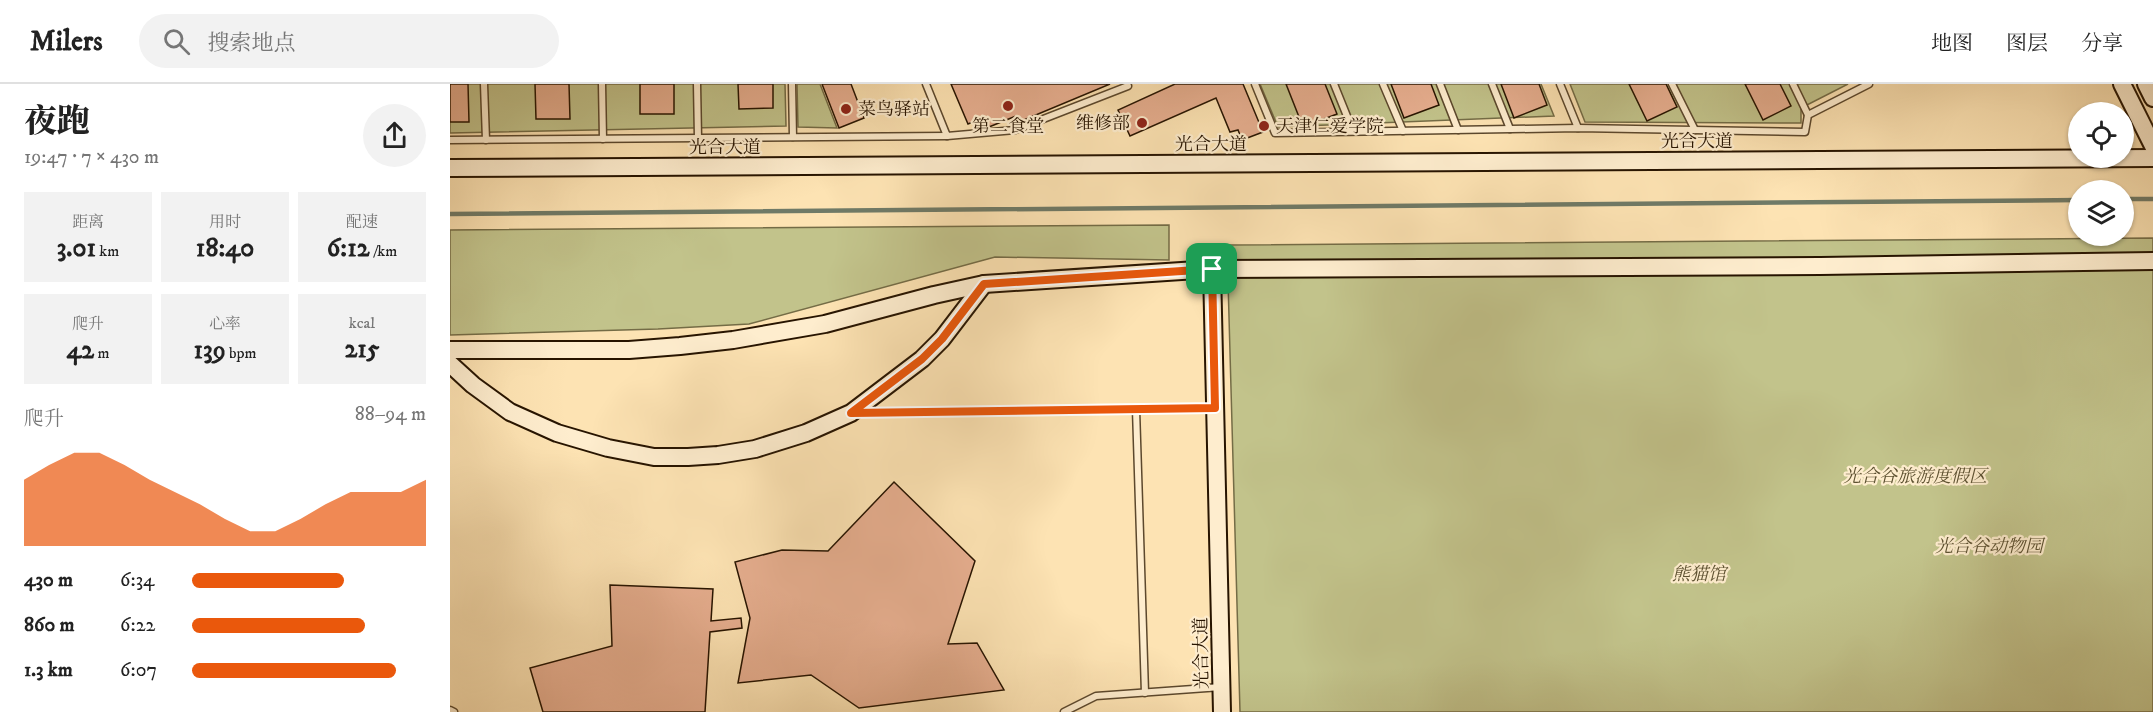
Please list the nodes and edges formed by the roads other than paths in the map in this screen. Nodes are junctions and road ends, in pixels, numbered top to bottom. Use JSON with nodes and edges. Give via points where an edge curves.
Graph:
{"nodes":[{"id":1,"x":484,"y":84,"type":"edge"},
{"id":2,"x":602,"y":84,"type":"edge"},
{"id":3,"x":697,"y":84,"type":"edge"},
{"id":4,"x":792,"y":84,"type":"edge"},
{"id":5,"x":926,"y":84,"type":"edge"},
{"id":6,"x":1130,"y":84,"type":"edge"},
{"id":7,"x":1255,"y":84,"type":"edge"},
{"id":8,"x":1334,"y":84,"type":"edge"},
{"id":9,"x":1383,"y":84,"type":"edge"},
{"id":10,"x":1440,"y":84,"type":"edge"},
{"id":11,"x":1492,"y":84,"type":"edge"},
{"id":12,"x":1560,"y":84,"type":"edge"},
{"id":13,"x":1672,"y":84,"type":"edge"},
{"id":14,"x":1793,"y":84,"type":"edge"},
{"id":15,"x":1869,"y":84,"type":"edge"},
{"id":16,"x":2122,"y":84,"type":"edge"},
{"id":17,"x":2146,"y":84,"type":"edge"},
{"id":18,"x":2153,"y":98,"type":"edge"},
{"id":19,"x":1808,"y":115,"type":"junction"},
{"id":20,"x":1578,"y":128,"type":"junction"},
{"id":21,"x":1510,"y":129,"type":"junction"},
{"id":22,"x":1458,"y":130,"type":"junction"},
{"id":23,"x":1695,"y":130,"type":"junction"},
{"id":24,"x":1353,"y":131,"type":"junction"},
{"id":25,"x":1403,"y":131,"type":"junction"},
{"id":26,"x":948,"y":136,"type":"junction"},
{"id":27,"x":793,"y":137,"type":"junction"},
{"id":28,"x":698,"y":138,"type":"junction"},
{"id":29,"x":603,"y":139,"type":"junction"},
{"id":30,"x":450,"y":140,"type":"edge"},
{"id":31,"x":486,"y":140,"type":"junction"},
{"id":32,"x":2153,"y":146,"type":"edge"},
{"id":33,"x":2153,"y":158,"type":"edge"},
{"id":34,"x":450,"y":168,"type":"edge"},
{"id":35,"x":2153,"y":261,"type":"edge"},
{"id":36,"x":1212,"y":269,"type":"junction"},
{"id":37,"x":984,"y":284,"type":"junction"},
{"id":38,"x":450,"y":350,"type":"edge"},
{"id":39,"x":450,"y":364,"type":"edge"},
{"id":40,"x":1215,"y":408,"type":"junction"},
{"id":41,"x":1136,"y":410,"type":"junction"},
{"id":42,"x":851,"y":413,"type":"junction"},
{"id":43,"x":1222,"y":687,"type":"junction"},
{"id":44,"x":1145,"y":693,"type":"junction"},
{"id":45,"x":1064,"y":712,"type":"edge"},
{"id":46,"x":1222,"y":712,"type":"edge"}],
"edges":[{"from":1,"to":31,"type":"lane"},
{"from":2,"to":29,"type":"lane"},
{"from":3,"to":28,"type":"lane"},
{"from":4,"to":27,"type":"lane"},
{"from":5,"to":26,"type":"lane"},
{"from":6,"to":26,"type":"lane","via":[[1015,130]]},
{"from":7,"to":24,"type":"lane","via":[[1275,133]]},
{"from":8,"to":24,"type":"lane"},
{"from":9,"to":25,"type":"lane"},
{"from":10,"to":22,"type":"lane"},
{"from":11,"to":21,"type":"lane"},
{"from":12,"to":20,"type":"lane"},
{"from":13,"to":23,"type":"lane"},
{"from":14,"to":19,"type":"lane"},
{"from":15,"to":19,"type":"lane"},
{"from":16,"to":32,"type":"street"},
{"from":17,"to":18,"type":"street"},
{"from":19,"to":23,"type":"lane","via":[[1805,132]]},
{"from":20,"to":21,"type":"lane"},
{"from":20,"to":23,"type":"lane"},
{"from":21,"to":22,"type":"lane"},
{"from":22,"to":25,"type":"lane"},
{"from":24,"to":25,"type":"lane"},
{"from":26,"to":27,"type":"lane"},
{"from":27,"to":28,"type":"lane"},
{"from":28,"to":29,"type":"lane"},
{"from":29,"to":31,"type":"lane"},
{"from":30,"to":31,"type":"lane"},
{"from":33,"to":34,"type":"street","name":"光合大道"},
{"from":35,"to":36,"type":"street"},
{"from":36,"to":37,"type":"street"},
{"from":36,"to":40,"type":"street","name":"光合大道"},
{"from":37,"to":38,"type":"street","via":[[825,324],[733,340],[629,350]]},
{"from":37,"to":42,"type":"street","via":[[922,359]]},
{"from":39,"to":42,"type":"street","via":[[510,412],[557,433],[654,456],[688,457],[756,449]]},
{"from":40,"to":41,"type":"lane"},
{"from":40,"to":43,"type":"street","name":"光合大道"},
{"from":41,"to":42,"type":"lane"},
{"from":41,"to":44,"type":"lane"},
{"from":43,"to":44,"type":"lane"},
{"from":43,"to":46,"type":"street","name":"光合大道"},
{"from":44,"to":45,"type":"lane","via":[[1096,696]]}]}
